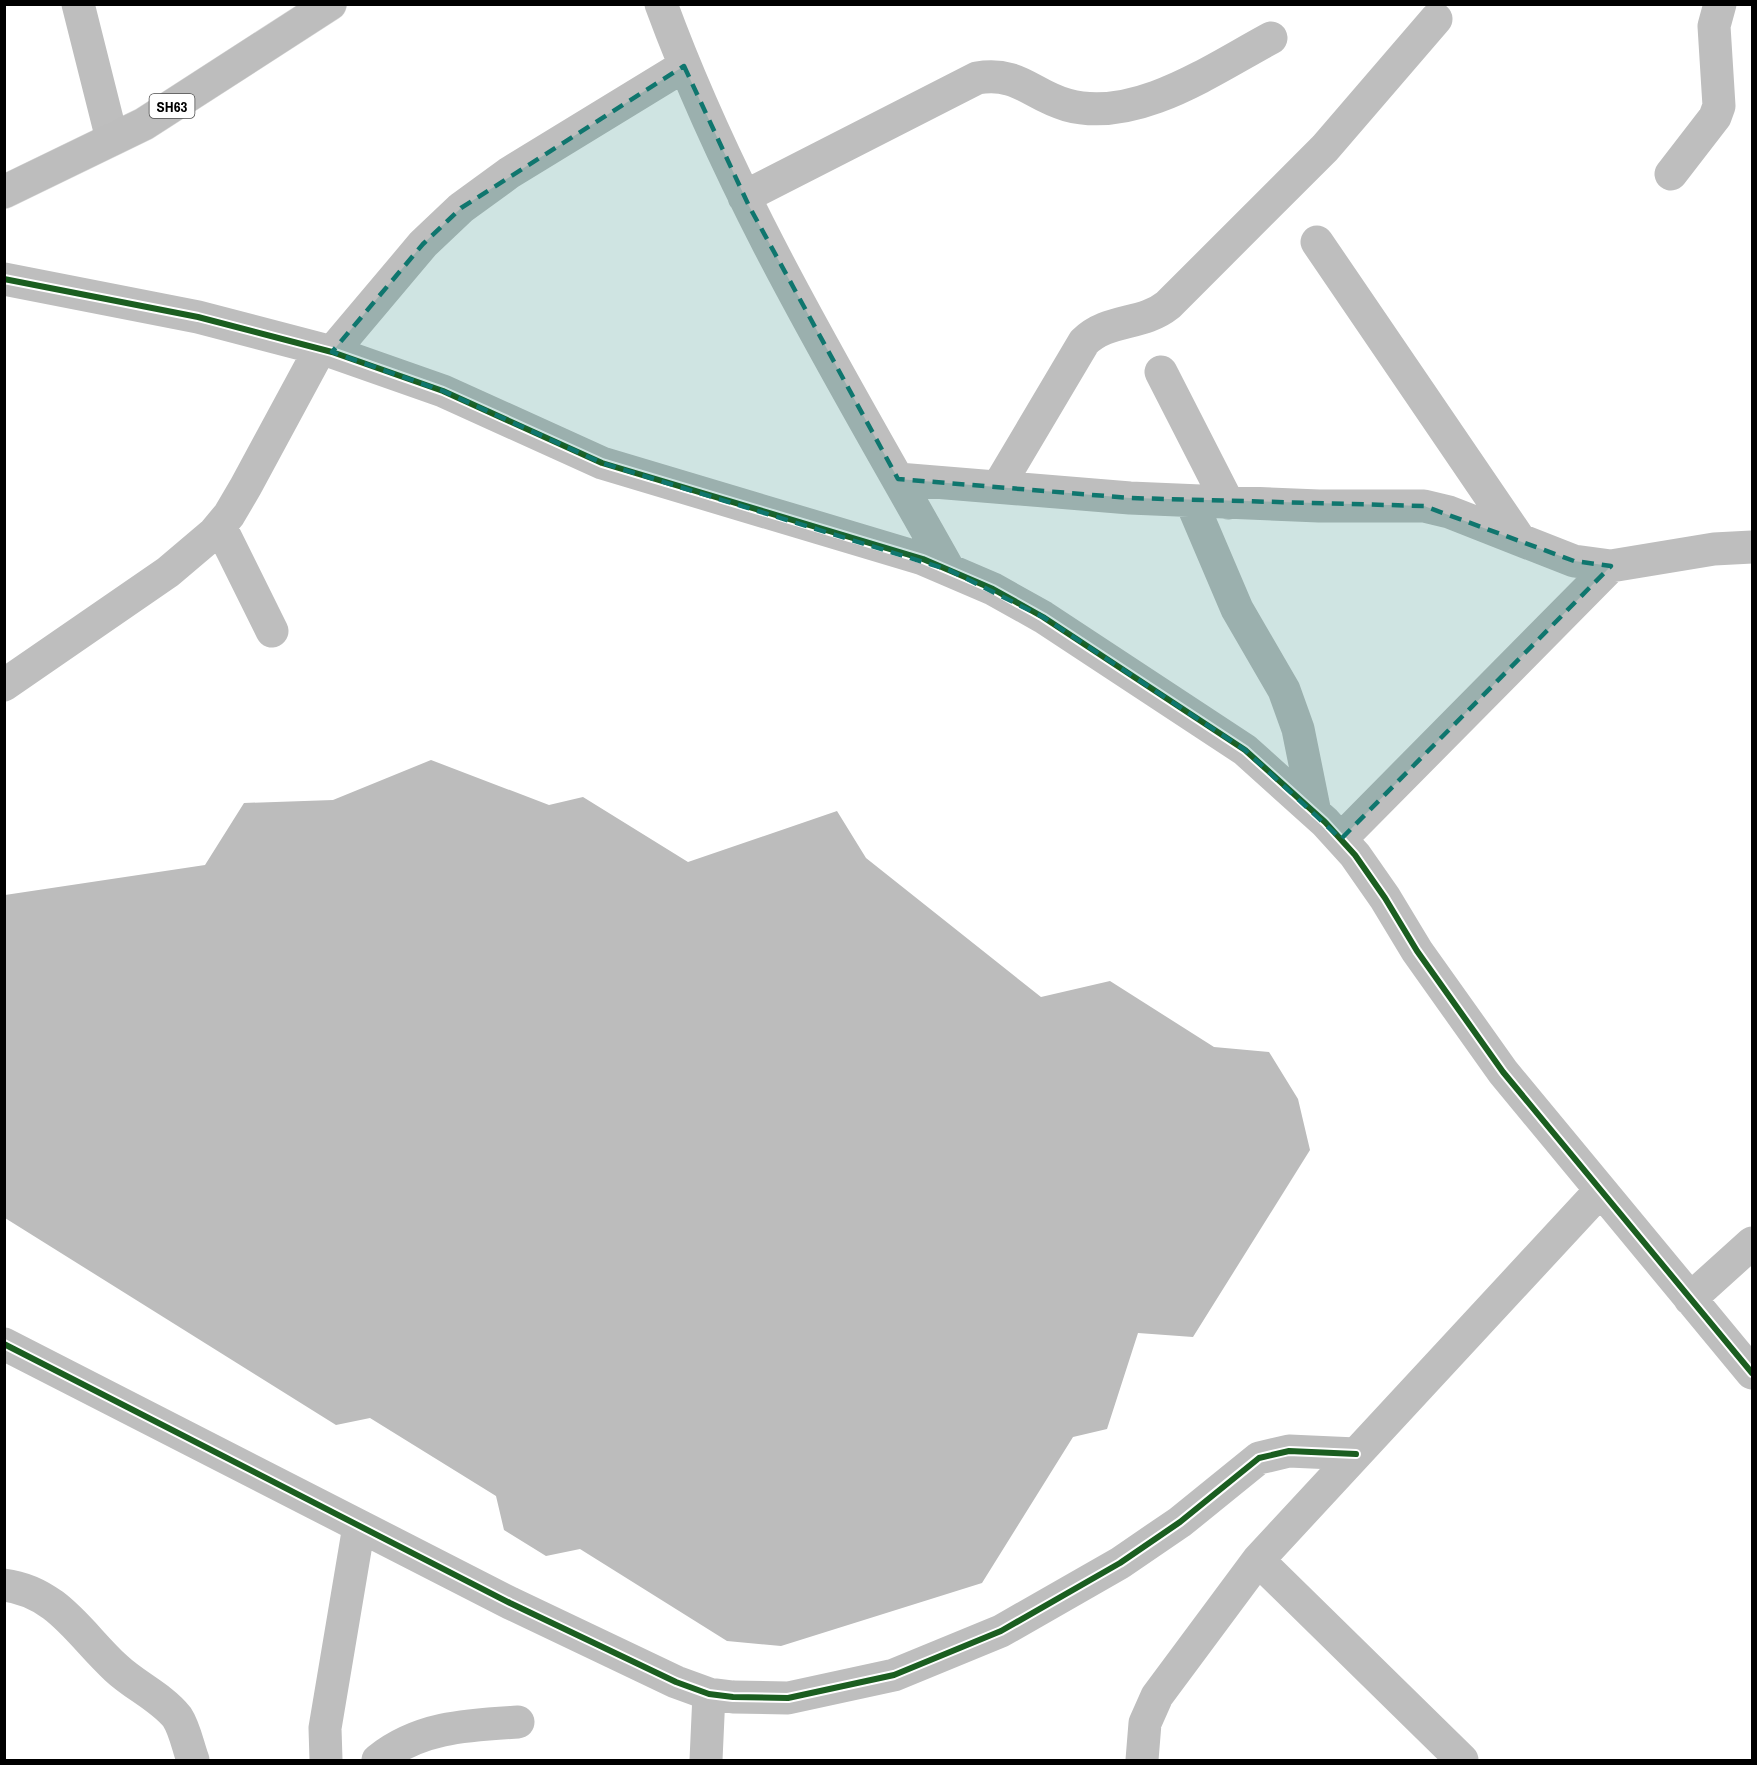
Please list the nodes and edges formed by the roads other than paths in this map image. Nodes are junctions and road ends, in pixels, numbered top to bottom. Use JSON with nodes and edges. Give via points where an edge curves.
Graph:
{"nodes":[{"id":1,"x":78,"y":4,"type":"edge"},
{"id":2,"x":330,"y":4,"type":"edge"},
{"id":3,"x":661,"y":4,"type":"edge"},
{"id":4,"x":1720,"y":4,"type":"edge"},
{"id":5,"x":1436,"y":19,"type":"dead end"},
{"id":6,"x":1271,"y":38,"type":"dead end"},
{"id":7,"x":684,"y":66,"type":"junction"},
{"id":8,"x":112,"y":139,"type":"junction"},
{"id":9,"x":1671,"y":174,"type":"dead end"},
{"id":10,"x":4,"y":192,"type":"edge"},
{"id":11,"x":744,"y":197,"type":"junction"},
{"id":12,"x":1317,"y":242,"type":"dead end"},
{"id":13,"x":4,"y":279,"type":"edge"},
{"id":14,"x":326,"y":351,"type":"junction"},
{"id":15,"x":1161,"y":372,"type":"dead end"},
{"id":16,"x":898,"y":479,"type":"junction"},
{"id":17,"x":998,"y":487,"type":"junction"},
{"id":18,"x":1191,"y":501,"type":"junction"},
{"id":19,"x":1228,"y":503,"type":"junction"},
{"id":20,"x":220,"y":526,"type":"junction"},
{"id":21,"x":1521,"y":540,"type":"junction"},
{"id":22,"x":1752,"y":547,"type":"edge"},
{"id":23,"x":1611,"y":566,"type":"junction"},
{"id":24,"x":949,"y":570,"type":"junction"},
{"id":25,"x":272,"y":631,"type":"dead end"},
{"id":26,"x":4,"y":685,"type":"edge"},
{"id":27,"x":1315,"y":813,"type":"junction"},
{"id":28,"x":1341,"y":839,"type":"junction"},
{"id":29,"x":1600,"y":1191,"type":"junction"},
{"id":30,"x":1752,"y":1243,"type":"edge"},
{"id":31,"x":1690,"y":1299,"type":"junction"},
{"id":32,"x":4,"y":1344,"type":"edge"},
{"id":33,"x":1752,"y":1373,"type":"edge"},
{"id":34,"x":1356,"y":1454,"type":"junction"},
{"id":35,"x":359,"y":1526,"type":"junction"},
{"id":36,"x":1258,"y":1560,"type":"junction"},
{"id":37,"x":4,"y":1585,"type":"edge"},
{"id":38,"x":709,"y":1694,"type":"junction"},
{"id":39,"x":518,"y":1722,"type":"dead end"},
{"id":40,"x":193,"y":1761,"type":"edge"},
{"id":41,"x":326,"y":1761,"type":"edge"},
{"id":42,"x":378,"y":1761,"type":"edge"},
{"id":43,"x":706,"y":1761,"type":"edge"},
{"id":44,"x":1142,"y":1761,"type":"edge"},
{"id":45,"x":1462,"y":1761,"type":"edge"}],
"edges":[{"from":1,"to":8,"type":"street"},
{"from":2,"to":8,"type":"main road","number":"SH63","via":[[144,124]]},
{"from":3,"to":7,"type":"street"},
{"from":4,"to":9,"type":"street","via":[[1714,26],[1719,106],[1715,117]]},
{"from":5,"to":17,"type":"street","via":[[1324,148],[1168,304],[1157,314],[1095,331],[1084,342]]},
{"from":6,"to":11,"type":"street","via":[[1183,86],[1130,106],[1098,109],[1067,105],[1017,81],[996,75],[977,78]]},
{"from":7,"to":11,"type":"street"},
{"from":7,"to":14,"type":"street","via":[[509,173],[461,208]]},
{"from":8,"to":10,"type":"main road","number":"SH63"},
{"from":11,"to":16,"type":"street"},
{"from":12,"to":21,"type":"street"},
{"from":13,"to":14,"type":"street","via":[[198,316]]},
{"from":14,"to":20,"type":"street"},
{"from":14,"to":24,"type":"street","via":[[444,391],[602,463],[827,528]]},
{"from":15,"to":19,"type":"street"},
{"from":16,"to":17,"type":"street"},
{"from":16,"to":24,"type":"street"},
{"from":17,"to":18,"type":"street"},
{"from":18,"to":19,"type":"street"},
{"from":18,"to":27,"type":"street","via":[[1237,609],[1284,690],[1298,729]]},
{"from":19,"to":21,"type":"street","via":[[1424,506]]},
{"from":20,"to":25,"type":"street"},
{"from":20,"to":26,"type":"street","via":[[193,554]]},
{"from":21,"to":23,"type":"street","via":[[1575,561]]},
{"from":22,"to":23,"type":"street","via":[[1714,549]]},
{"from":23,"to":28,"type":"street"},
{"from":24,"to":27,"type":"street","via":[[1043,617],[1226,738]]},
{"from":27,"to":28,"type":"street"},
{"from":28,"to":29,"type":"street","via":[[1503,1072]]},
{"from":29,"to":31,"type":"street"},
{"from":29,"to":34,"type":"street"},
{"from":30,"to":31,"type":"street"},
{"from":31,"to":33,"type":"street"},
{"from":32,"to":35,"type":"street"},
{"from":34,"to":36,"type":"street"},
{"from":34,"to":38,"type":"street","via":[[1289,1451],[1258,1458],[1180,1522],[1120,1563],[1000,1631],[894,1675],[789,1698]]},
{"from":35,"to":38,"type":"street","via":[[510,1603]]},
{"from":35,"to":41,"type":"street","via":[[325,1728]]},
{"from":36,"to":44,"type":"street","via":[[1157,1696],[1145,1723]]},
{"from":36,"to":45,"type":"street"},
{"from":37,"to":40,"type":"street","via":[[40,1595],[59,1607],[114,1667],[170,1708],[179,1720]]},
{"from":38,"to":43,"type":"street"},
{"from":39,"to":42,"type":"street","via":[[457,1725],[423,1734]]}]}
